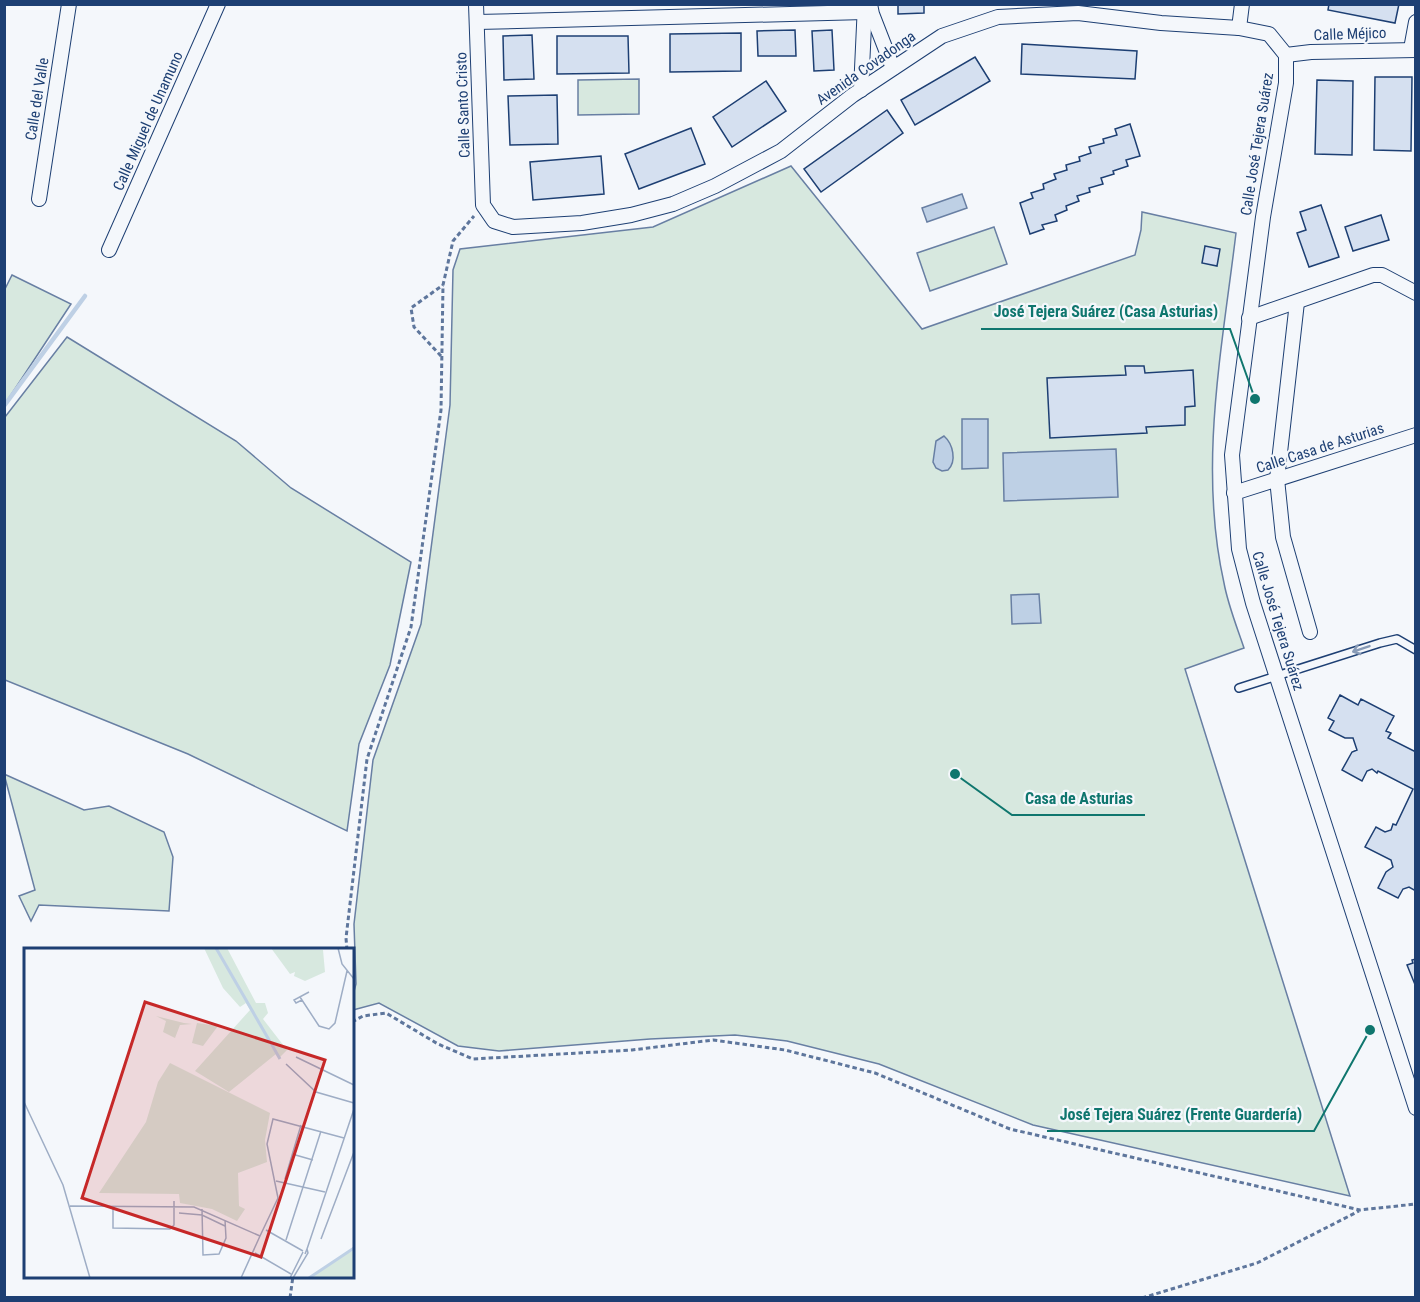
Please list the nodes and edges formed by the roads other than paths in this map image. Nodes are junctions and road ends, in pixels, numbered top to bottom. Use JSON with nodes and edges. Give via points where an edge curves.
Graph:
{"nodes":[{"id":1,"x":69,"y":4,"type":"edge"},
{"id":2,"x":218,"y":4,"type":"edge"},
{"id":3,"x":476,"y":4,"type":"edge"},
{"id":4,"x":1242,"y":4,"type":"edge"},
{"id":5,"x":867,"y":7,"type":"edge"},
{"id":6,"x":681,"y":10,"type":"edge"},
{"id":7,"x":477,"y":22,"type":"junction"},
{"id":8,"x":1416,"y":22,"type":"edge"},
{"id":9,"x":1239,"y":28,"type":"junction"},
{"id":10,"x":1413,"y":50,"type":"edge"},
{"id":11,"x":1286,"y":55,"type":"junction"},
{"id":12,"x":893,"y":68,"type":"junction"},
{"id":13,"x":861,"y":90,"type":"junction"},
{"id":14,"x":39,"y":199,"type":"dead end"},
{"id":15,"x":483,"y":205,"type":"joint"},
{"id":16,"x":109,"y":250,"type":"dead end"},
{"id":17,"x":1416,"y":293,"type":"edge"},
{"id":18,"x":1297,"y":302,"type":"junction"},
{"id":19,"x":1249,"y":318,"type":"junction"},
{"id":20,"x":1416,"y":435,"type":"edge"},
{"id":21,"x":1277,"y":479,"type":"junction"},
{"id":22,"x":1234,"y":493,"type":"junction"},
{"id":23,"x":1310,"y":632,"type":"dead end"},
{"id":24,"x":1416,"y":650,"type":"edge"},
{"id":25,"x":1277,"y":677,"type":"junction"},
{"id":26,"x":1239,"y":688,"type":"dead end"},
{"id":27,"x":1411,"y":1078,"type":"edge"},
{"id":28,"x":1416,"y":1108,"type":"edge"}],
"edges":[{"from":1,"to":14,"type":"street","name":"Calle del Valle"},
{"from":2,"to":16,"type":"street","name":"Calle Miguel de Unamuno"},
{"from":3,"to":7,"type":"street","name":"Calle Santo Cristo"},
{"from":4,"to":9,"type":"street"},
{"from":5,"to":6,"type":"street"},
{"from":5,"to":12,"type":"street"},
{"from":5,"to":13,"type":"street"},
{"from":6,"to":7,"type":"street"},
{"from":7,"to":15,"type":"street","name":"Calle Santo Cristo"},
{"from":8,"to":10,"type":"street"},
{"from":9,"to":11,"type":"street","name":"Avenida Covadonga","via":[[1269,34]]},
{"from":9,"to":12,"type":"street","name":"Avenida Covadonga","via":[[1078,13],[998,17],[942,36]]},
{"from":10,"to":11,"type":"street","name":"Calle Méjico"},
{"from":11,"to":19,"type":"street","name":"Calle José Tejera Suárez","via":[[1286,82]]},
{"from":12,"to":13,"type":"street","name":"Avenida Covadonga"},
{"from":13,"to":15,"type":"street","name":"Avenida Covadonga","via":[[781,151],[673,204],[582,224],[513,227],[494,221]]},
{"from":17,"to":18,"type":"street","via":[[1382,275],[1373,275]]},
{"from":18,"to":19,"type":"street"},
{"from":18,"to":21,"type":"street","name":"Calle José Tejera Suárez"},
{"from":19,"to":22,"type":"street","name":"Calle José Tejera Suárez","via":[[1232,454]]},
{"from":20,"to":21,"type":"street","name":"Calle Casa de Asturias"},
{"from":21,"to":22,"type":"street","name":"Calle Casa de Asturias"},
{"from":21,"to":23,"type":"street","name":"Calle José Tejera Suárez","via":[[1283,537]]},
{"from":22,"to":25,"type":"street","name":"Calle José Tejera Suárez","via":[[1239,549]]},
{"from":24,"to":25,"type":"lane","one_way":true,"via":[[1397,639]]},
{"from":25,"to":26,"type":"lane"},
{"from":25,"to":27,"type":"street","name":"Calle José Tejera Suárez"},
{"from":27,"to":28,"type":"street","name":"Calle José Tejera Suárez"}]}
